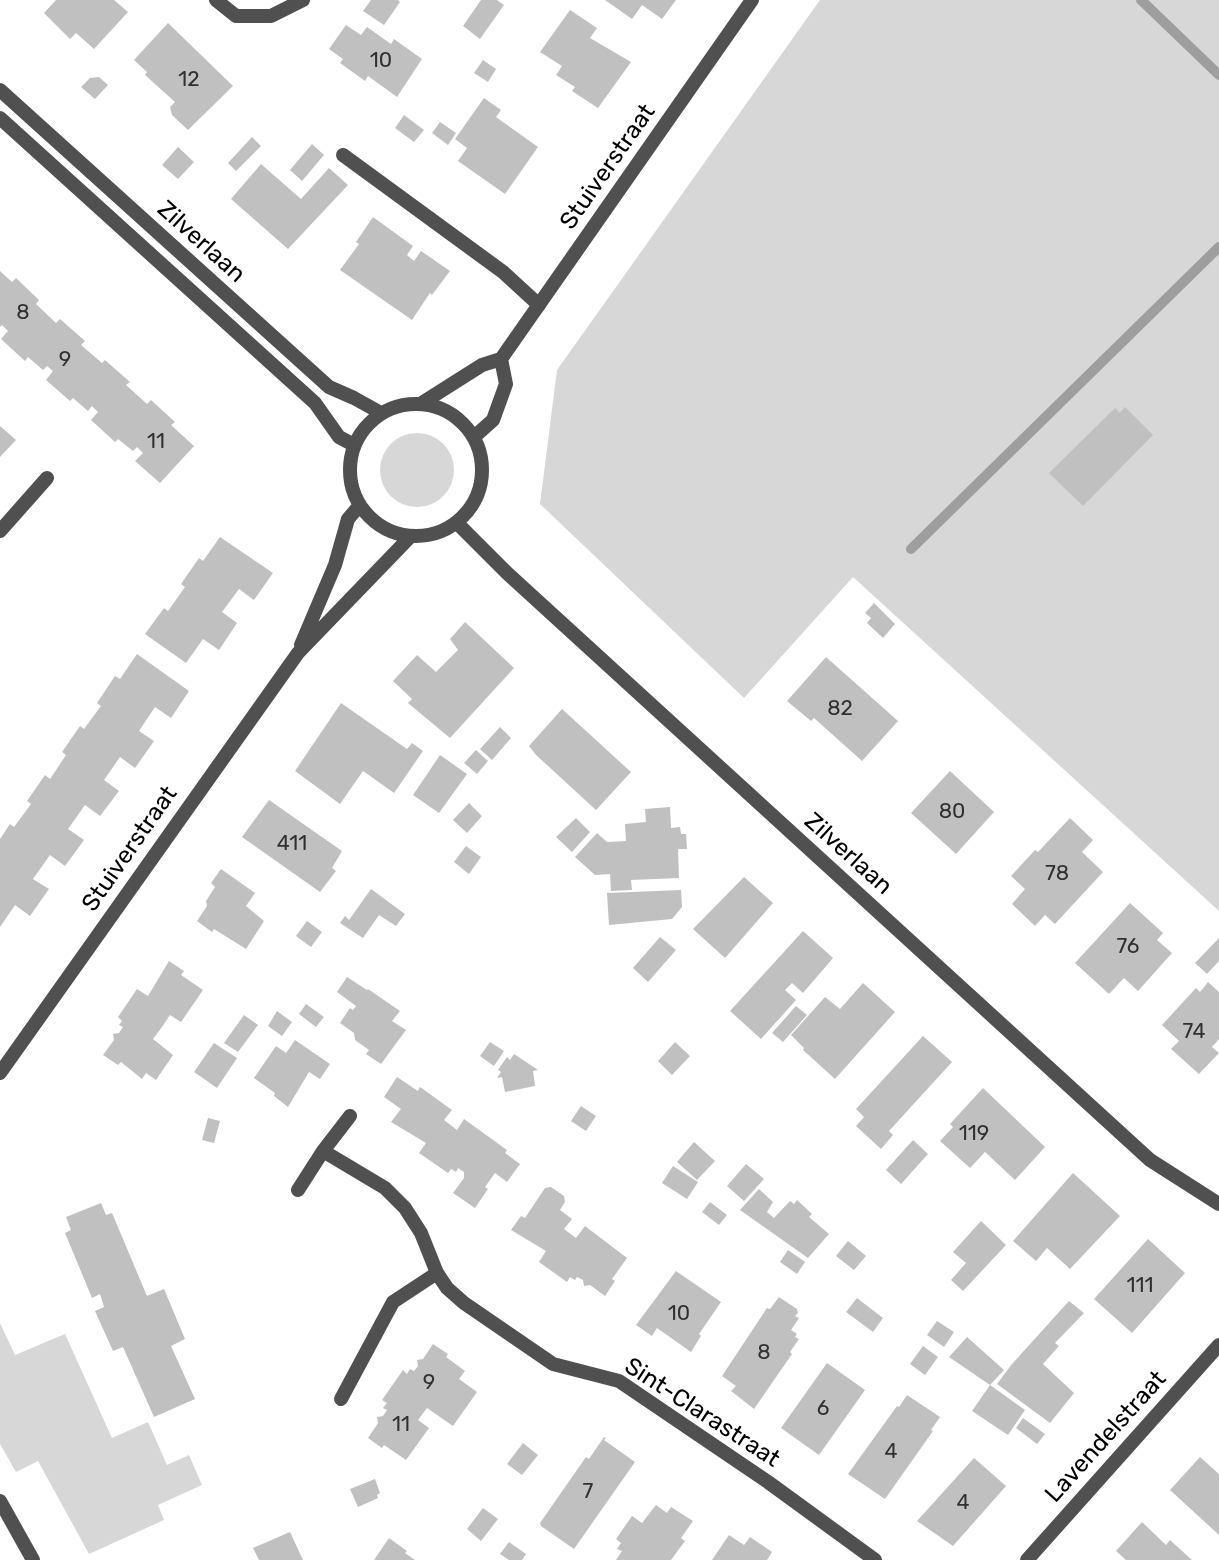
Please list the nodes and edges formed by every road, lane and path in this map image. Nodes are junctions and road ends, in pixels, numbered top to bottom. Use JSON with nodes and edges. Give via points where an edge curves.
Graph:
{"nodes":[{"id":1,"x":216,"y":0,"type":"edge"},
{"id":2,"x":303,"y":0,"type":"edge"},
{"id":3,"x":752,"y":0,"type":"edge"},
{"id":4,"x":0,"y":90,"type":"edge"},
{"id":5,"x":0,"y":118,"type":"edge"},
{"id":6,"x":343,"y":155,"type":"dead end"},
{"id":7,"x":539,"y":305,"type":"junction"},
{"id":8,"x":501,"y":359,"type":"junction"},
{"id":9,"x":422,"y":403,"type":"junction"},
{"id":10,"x":381,"y":413,"type":"junction"},
{"id":11,"x":474,"y":437,"type":"junction"},
{"id":12,"x":354,"y":445,"type":"junction"},
{"id":13,"x":47,"y":478,"type":"dead end"},
{"id":14,"x":360,"y":505,"type":"junction"},
{"id":15,"x":457,"y":523,"type":"junction"},
{"id":16,"x":0,"y":531,"type":"edge"},
{"id":17,"x":410,"y":537,"type":"junction"},
{"id":18,"x":298,"y":653,"type":"junction"},
{"id":19,"x":0,"y":1073,"type":"edge"},
{"id":20,"x":350,"y":1116,"type":"dead end"},
{"id":21,"x":323,"y":1151,"type":"junction"},
{"id":22,"x":298,"y":1189,"type":"dead end"},
{"id":23,"x":1219,"y":1204,"type":"edge"},
{"id":24,"x":437,"y":1273,"type":"junction"},
{"id":25,"x":1219,"y":1345,"type":"edge"},
{"id":26,"x":341,"y":1399,"type":"dead end"},
{"id":27,"x":0,"y":1501,"type":"edge"},
{"id":28,"x":33,"y":1560,"type":"edge"},
{"id":29,"x":875,"y":1560,"type":"edge"},
{"id":30,"x":1027,"y":1560,"type":"edge"}],
"edges":[{"from":1,"to":2,"type":"street","via":[[236,16],[271,16]]},
{"from":3,"to":7,"type":"street","name":"Stuiverstraat"},
{"from":4,"to":10,"type":"street","name":"Zilverlaan","via":[[329,387]]},
{"from":5,"to":12,"type":"street","name":"Zilverlaan","via":[[315,403],[339,436]]},
{"from":6,"to":7,"type":"street","via":[[503,272]]},
{"from":7,"to":8,"type":"street","name":"Stuiverstraat"},
{"from":8,"to":9,"type":"street","name":"Stuiverstraat"},
{"from":8,"to":11,"type":"street","via":[[506,384],[492,420]]},
{"from":9,"to":10,"type":"street","via":[[403,404]]},
{"from":9,"to":11,"type":"street","via":[[458,418]]},
{"from":10,"to":12,"type":"street"},
{"from":11,"to":15,"type":"street","via":[[482,480],[478,496]]},
{"from":12,"to":14,"type":"street","via":[[350,469]]},
{"from":13,"to":16,"type":"street"},
{"from":14,"to":17,"type":"street","via":[[379,526]]},
{"from":14,"to":18,"type":"street","name":"Stuiverstraat","via":[[348,519],[335,565]]},
{"from":15,"to":17,"type":"street","via":[[427,536]]},
{"from":15,"to":23,"type":"street","name":"Zilverlaan","via":[[1150,1160]]},
{"from":17,"to":18,"type":"street","name":"Stuiverstraat"},
{"from":18,"to":19,"type":"street","name":"Stuiverstraat"},
{"from":20,"to":21,"type":"street"},
{"from":21,"to":22,"type":"street"},
{"from":21,"to":24,"type":"street","name":"Sint-Clarastraat","via":[[385,1188],[405,1208]]},
{"from":24,"to":26,"type":"street","via":[[393,1302]]},
{"from":24,"to":29,"type":"street","name":"Sint-Clarastraat","via":[[464,1303],[553,1364],[619,1381]]},
{"from":25,"to":30,"type":"street","name":"Lavendelstraat"},
{"from":27,"to":28,"type":"street"}]}
